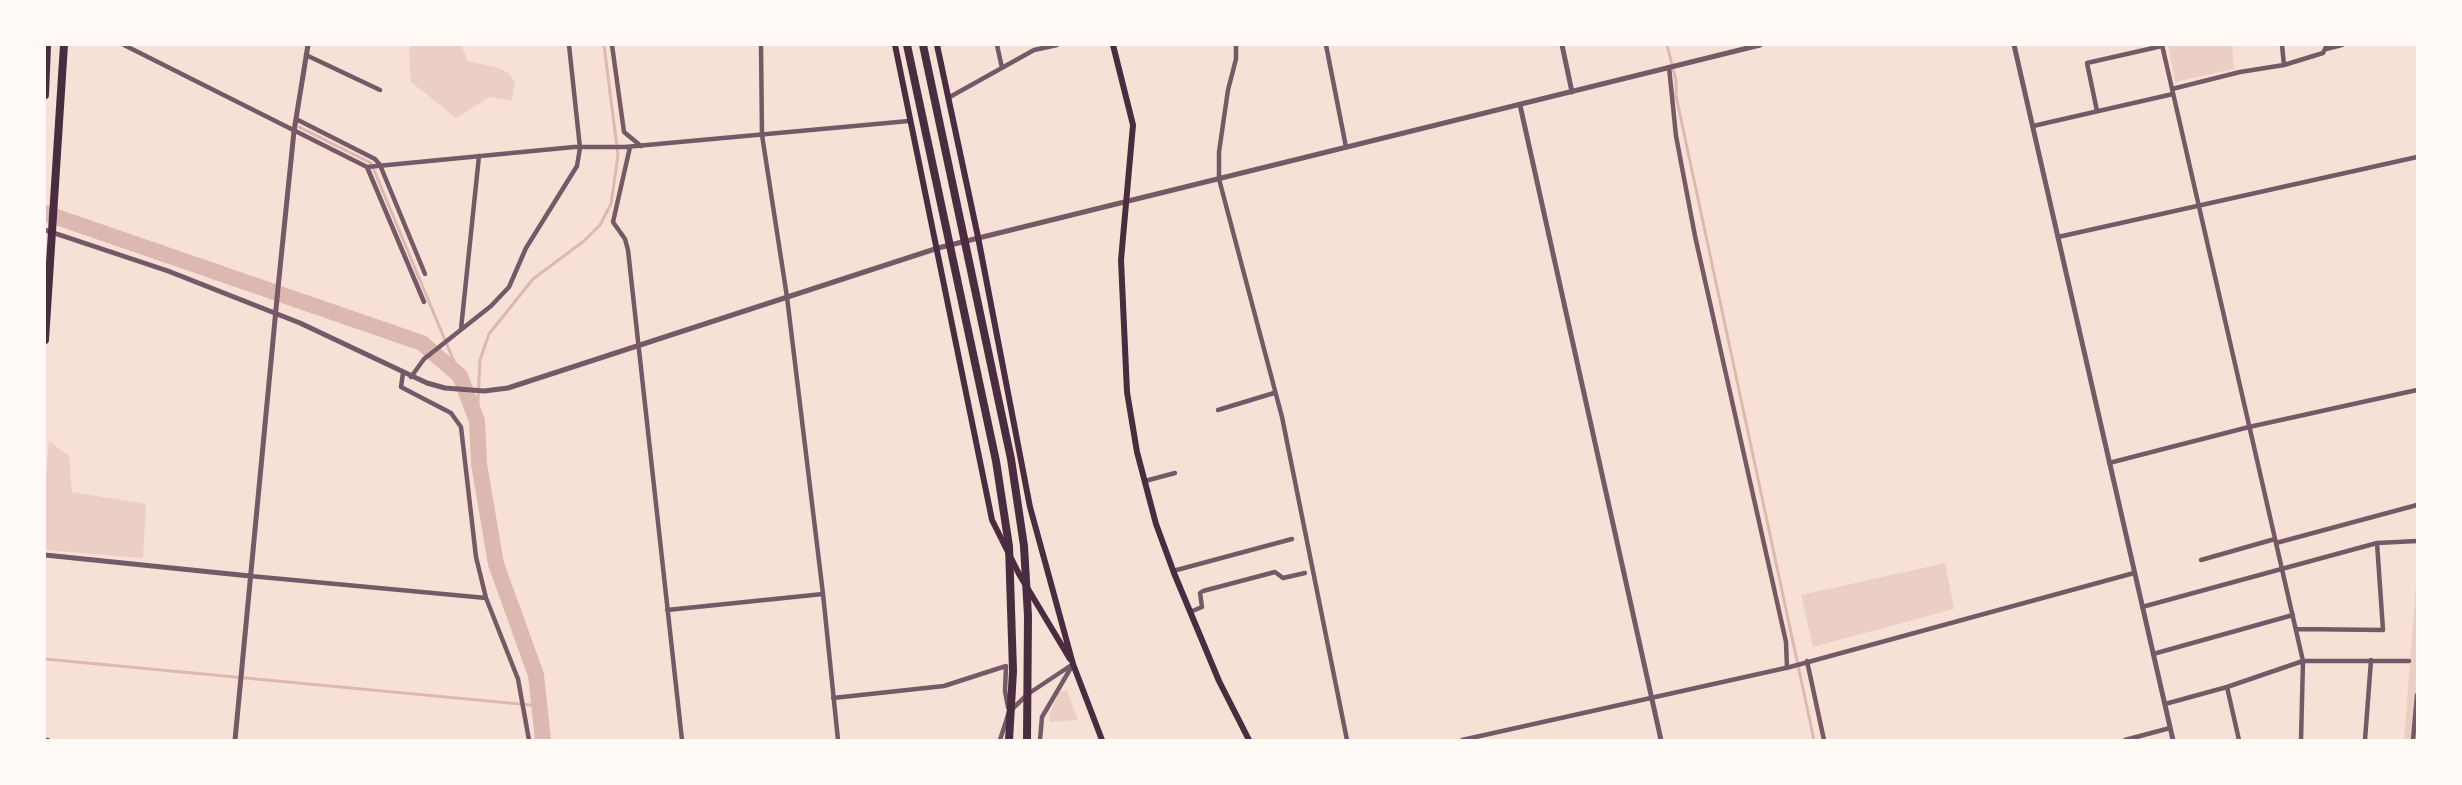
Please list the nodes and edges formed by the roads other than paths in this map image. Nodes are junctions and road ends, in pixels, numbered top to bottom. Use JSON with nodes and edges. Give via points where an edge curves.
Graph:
{"nodes":[{"id":1,"x":47,"y":45,"type":"edge"},
{"id":2,"x":64,"y":45,"type":"edge"},
{"id":3,"x":124,"y":45,"type":"edge"},
{"id":4,"x":308,"y":45,"type":"edge"},
{"id":5,"x":569,"y":45,"type":"edge"},
{"id":6,"x":612,"y":45,"type":"edge"},
{"id":7,"x":761,"y":45,"type":"edge"},
{"id":8,"x":895,"y":45,"type":"edge"},
{"id":9,"x":907,"y":45,"type":"edge"},
{"id":10,"x":922,"y":45,"type":"edge"},
{"id":11,"x":937,"y":45,"type":"edge"},
{"id":12,"x":997,"y":45,"type":"edge"},
{"id":13,"x":1057,"y":45,"type":"edge"},
{"id":14,"x":1113,"y":45,"type":"edge"},
{"id":15,"x":1236,"y":45,"type":"edge"},
{"id":16,"x":1326,"y":45,"type":"edge"},
{"id":17,"x":1562,"y":45,"type":"edge"},
{"id":18,"x":1760,"y":45,"type":"edge"},
{"id":19,"x":2014,"y":45,"type":"edge"},
{"id":20,"x":2162,"y":45,"type":"edge"},
{"id":21,"x":2282,"y":45,"type":"edge"},
{"id":22,"x":2342,"y":45,"type":"edge"},
{"id":23,"x":2326,"y":47,"type":"edge"},
{"id":24,"x":306,"y":56,"type":"junction"},
{"id":25,"x":2284,"y":65,"type":"junction"},
{"id":26,"x":1669,"y":67,"type":"junction"},
{"id":27,"x":1002,"y":68,"type":"junction"},
{"id":28,"x":380,"y":90,"type":"dead end"},
{"id":29,"x":2173,"y":91,"type":"junction"},
{"id":30,"x":1572,"y":92,"type":"junction"},
{"id":31,"x":45,"y":95,"type":"edge"},
{"id":32,"x":948,"y":98,"type":"junction"},
{"id":33,"x":1520,"y":105,"type":"junction"},
{"id":34,"x":2097,"y":111,"type":"junction"},
{"id":35,"x":296,"y":119,"type":"junction"},
{"id":36,"x":909,"y":121,"type":"junction"},
{"id":37,"x":2033,"y":126,"type":"junction"},
{"id":38,"x":294,"y":131,"type":"junction"},
{"id":39,"x":762,"y":135,"type":"junction"},
{"id":40,"x":640,"y":146,"type":"junction"},
{"id":41,"x":628,"y":147,"type":"junction"},
{"id":42,"x":1346,"y":147,"type":"junction"},
{"id":43,"x":580,"y":148,"type":"junction"},
{"id":44,"x":479,"y":156,"type":"junction"},
{"id":45,"x":2417,"y":157,"type":"edge"},
{"id":46,"x":380,"y":165,"type":"junction"},
{"id":47,"x":367,"y":166,"type":"junction"},
{"id":48,"x":1219,"y":179,"type":"junction"},
{"id":49,"x":1126,"y":203,"type":"junction"},
{"id":50,"x":2200,"y":205,"type":"junction"},
{"id":51,"x":45,"y":230,"type":"edge"},
{"id":52,"x":978,"y":237,"type":"junction"},
{"id":53,"x":2058,"y":237,"type":"junction"},
{"id":54,"x":938,"y":248,"type":"junction"},
{"id":55,"x":425,"y":274,"type":"dead end"},
{"id":56,"x":787,"y":297,"type":"junction"},
{"id":57,"x":424,"y":302,"type":"dead end"},
{"id":58,"x":275,"y":314,"type":"junction"},
{"id":59,"x":461,"y":330,"type":"junction"},
{"id":60,"x":45,"y":340,"type":"edge"},
{"id":61,"x":639,"y":346,"type":"junction"},
{"id":62,"x":403,"y":373,"type":"junction"},
{"id":63,"x":411,"y":377,"type":"junction"},
{"id":64,"x":2417,"y":390,"type":"edge"},
{"id":65,"x":1274,"y":393,"type":"junction"},
{"id":66,"x":1218,"y":410,"type":"dead end"},
{"id":67,"x":2249,"y":427,"type":"junction"},
{"id":68,"x":2109,"y":463,"type":"junction"},
{"id":69,"x":1175,"y":473,"type":"dead end"},
{"id":70,"x":1145,"y":481,"type":"junction"},
{"id":71,"x":2417,"y":505,"type":"edge"},
{"id":72,"x":1292,"y":539,"type":"dead end"},
{"id":73,"x":2276,"y":541,"type":"junction"},
{"id":74,"x":2417,"y":541,"type":"edge"},
{"id":75,"x":2377,"y":543,"type":"junction"},
{"id":76,"x":45,"y":555,"type":"edge"},
{"id":77,"x":2201,"y":560,"type":"dead end"},
{"id":78,"x":2282,"y":570,"type":"junction"},
{"id":79,"x":1173,"y":571,"type":"junction"},
{"id":80,"x":1305,"y":573,"type":"dead end"},
{"id":81,"x":2134,"y":573,"type":"junction"},
{"id":82,"x":250,"y":576,"type":"junction"},
{"id":83,"x":823,"y":594,"type":"junction"},
{"id":84,"x":486,"y":598,"type":"junction"},
{"id":85,"x":2142,"y":607,"type":"junction"},
{"id":86,"x":668,"y":610,"type":"junction"},
{"id":87,"x":1190,"y":612,"type":"junction"},
{"id":88,"x":2293,"y":615,"type":"junction"},
{"id":89,"x":2296,"y":629,"type":"junction"},
{"id":90,"x":2153,"y":654,"type":"junction"},
{"id":91,"x":2372,"y":660,"type":"junction"},
{"id":92,"x":2303,"y":661,"type":"junction"},
{"id":93,"x":2409,"y":661,"type":"dead end"},
{"id":94,"x":1806,"y":662,"type":"junction"},
{"id":95,"x":1073,"y":664,"type":"junction"},
{"id":96,"x":1788,"y":667,"type":"junction"},
{"id":97,"x":2227,"y":687,"type":"junction"},
{"id":98,"x":2417,"y":695,"type":"edge"},
{"id":99,"x":833,"y":698,"type":"junction"},
{"id":100,"x":1651,"y":698,"type":"junction"},
{"id":101,"x":2165,"y":704,"type":"junction"},
{"id":102,"x":1010,"y":712,"type":"junction"},
{"id":103,"x":2170,"y":728,"type":"junction"},
{"id":104,"x":235,"y":740,"type":"edge"},
{"id":105,"x":529,"y":740,"type":"edge"},
{"id":106,"x":681,"y":740,"type":"edge"},
{"id":107,"x":838,"y":740,"type":"edge"},
{"id":108,"x":1000,"y":740,"type":"edge"},
{"id":109,"x":1010,"y":740,"type":"edge"},
{"id":110,"x":1027,"y":740,"type":"edge"},
{"id":111,"x":1040,"y":740,"type":"edge"},
{"id":112,"x":1102,"y":740,"type":"edge"},
{"id":113,"x":1249,"y":740,"type":"edge"},
{"id":114,"x":1347,"y":740,"type":"edge"},
{"id":115,"x":1462,"y":740,"type":"edge"},
{"id":116,"x":1661,"y":740,"type":"edge"},
{"id":117,"x":1824,"y":740,"type":"edge"},
{"id":118,"x":2125,"y":740,"type":"edge"},
{"id":119,"x":2173,"y":740,"type":"edge"},
{"id":120,"x":2239,"y":740,"type":"edge"},
{"id":121,"x":2301,"y":740,"type":"edge"},
{"id":122,"x":2365,"y":740,"type":"edge"},
{"id":123,"x":2414,"y":740,"type":"edge"}],
"edges":[{"from":1,"to":31,"type":"highway"},
{"from":2,"to":60,"type":"highway"},
{"from":3,"to":38,"type":"street"},
{"from":4,"to":24,"type":"street"},
{"from":5,"to":43,"type":"street"},
{"from":6,"to":40,"type":"street","via":[[624,132]]},
{"from":7,"to":39,"type":"street"},
{"from":8,"to":36,"type":"main road"},
{"from":9,"to":109,"type":"highway","via":[[996,461],[1009,546],[1013,671]]},
{"from":10,"to":110,"type":"highway","via":[[1011,459],[1024,546],[1028,616]]},
{"from":11,"to":32,"type":"main road"},
{"from":12,"to":27,"type":"street"},
{"from":13,"to":27,"type":"street","via":[[1034,50]]},
{"from":14,"to":49,"type":"main road","via":[[1133,125]]},
{"from":15,"to":48,"type":"street","via":[[1219,152]]},
{"from":16,"to":42,"type":"street"},
{"from":17,"to":30,"type":"street"},
{"from":18,"to":26,"type":"street"},
{"from":19,"to":37,"type":"street"},
{"from":20,"to":29,"type":"street"},
{"from":20,"to":34,"type":"street","via":[[2087,63]]},
{"from":21,"to":25,"type":"street"},
{"from":22,"to":23,"type":"street"},
{"from":23,"to":25,"type":"street","via":[[2319,54]]},
{"from":24,"to":28,"type":"street"},
{"from":24,"to":35,"type":"street"},
{"from":25,"to":29,"type":"street","via":[[2240,72]]},
{"from":26,"to":30,"type":"street"},
{"from":26,"to":96,"type":"street","via":[[1676,136],[1695,236],[1786,642]]},
{"from":27,"to":32,"type":"street"},
{"from":29,"to":34,"type":"street"},
{"from":29,"to":50,"type":"street"},
{"from":30,"to":33,"type":"street"},
{"from":32,"to":52,"type":"main road"},
{"from":33,"to":42,"type":"street"},
{"from":33,"to":100,"type":"street"},
{"from":34,"to":37,"type":"street"},
{"from":35,"to":38,"type":"street"},
{"from":35,"to":46,"type":"street"},
{"from":36,"to":39,"type":"street"},
{"from":36,"to":54,"type":"main road"},
{"from":37,"to":53,"type":"street"},
{"from":38,"to":47,"type":"street"},
{"from":38,"to":58,"type":"street"},
{"from":39,"to":40,"type":"street"},
{"from":39,"to":56,"type":"street"},
{"from":40,"to":41,"type":"street"},
{"from":41,"to":43,"type":"street"},
{"from":41,"to":61,"type":"street","via":[[613,222],[628,250]]},
{"from":42,"to":48,"type":"street"},
{"from":43,"to":44,"type":"street"},
{"from":43,"to":59,"type":"street","via":[[578,166],[526,248],[509,287]]},
{"from":44,"to":46,"type":"street"},
{"from":44,"to":59,"type":"street"},
{"from":45,"to":50,"type":"street"},
{"from":46,"to":47,"type":"street"},
{"from":46,"to":55,"type":"street"},
{"from":47,"to":57,"type":"street"},
{"from":48,"to":49,"type":"street"},
{"from":48,"to":65,"type":"street"},
{"from":49,"to":52,"type":"street"},
{"from":49,"to":70,"type":"main road","via":[[1121,260],[1127,392]]},
{"from":50,"to":53,"type":"street"},
{"from":50,"to":67,"type":"street"},
{"from":51,"to":58,"type":"street","via":[[168,271]]},
{"from":52,"to":54,"type":"street"},
{"from":52,"to":95,"type":"main road","via":[[1030,507]]},
{"from":53,"to":68,"type":"street"},
{"from":54,"to":56,"type":"street"},
{"from":54,"to":95,"type":"main road","via":[[992,520]]},
{"from":56,"to":61,"type":"street"},
{"from":56,"to":83,"type":"street"},
{"from":58,"to":62,"type":"street"},
{"from":58,"to":82,"type":"street"},
{"from":59,"to":63,"type":"street","via":[[424,359]]},
{"from":61,"to":63,"type":"street","via":[[508,388],[445,388]]},
{"from":61,"to":86,"type":"street"},
{"from":62,"to":63,"type":"street"},
{"from":62,"to":84,"type":"street","via":[[401,387],[451,413],[461,427],[470,522]]},
{"from":64,"to":67,"type":"street"},
{"from":65,"to":66,"type":"street"},
{"from":65,"to":114,"type":"street"},
{"from":67,"to":68,"type":"street"},
{"from":67,"to":73,"type":"street"},
{"from":68,"to":81,"type":"street"},
{"from":69,"to":70,"type":"street"},
{"from":70,"to":79,"type":"main road"},
{"from":71,"to":73,"type":"street"},
{"from":72,"to":79,"type":"street"},
{"from":73,"to":77,"type":"street"},
{"from":73,"to":78,"type":"street"},
{"from":74,"to":75,"type":"street"},
{"from":75,"to":78,"type":"street"},
{"from":75,"to":89,"type":"street","via":[[2383,630]]},
{"from":76,"to":82,"type":"street"},
{"from":78,"to":85,"type":"street"},
{"from":78,"to":88,"type":"street"},
{"from":79,"to":87,"type":"main road"},
{"from":80,"to":87,"type":"street","via":[[1283,578],[1275,572],[1200,592],[1202,607]]},
{"from":81,"to":85,"type":"street"},
{"from":81,"to":94,"type":"street"},
{"from":82,"to":84,"type":"street"},
{"from":82,"to":104,"type":"street"},
{"from":83,"to":86,"type":"street"},
{"from":83,"to":99,"type":"street"},
{"from":84,"to":105,"type":"street","via":[[518,679]]},
{"from":85,"to":90,"type":"street"},
{"from":86,"to":106,"type":"street"},
{"from":87,"to":113,"type":"main road"},
{"from":88,"to":89,"type":"street"},
{"from":88,"to":90,"type":"street"},
{"from":89,"to":92,"type":"street"},
{"from":90,"to":101,"type":"street"},
{"from":91,"to":92,"type":"street"},
{"from":91,"to":93,"type":"street"},
{"from":91,"to":122,"type":"street"},
{"from":92,"to":97,"type":"street"},
{"from":92,"to":121,"type":"street"},
{"from":94,"to":96,"type":"street"},
{"from":94,"to":117,"type":"street"},
{"from":95,"to":102,"type":"street","via":[[1028,694]]},
{"from":95,"to":111,"type":"street","via":[[1042,717]]},
{"from":95,"to":112,"type":"main road"},
{"from":96,"to":100,"type":"street"},
{"from":97,"to":101,"type":"street"},
{"from":97,"to":120,"type":"street"},
{"from":98,"to":123,"type":"street"},
{"from":99,"to":102,"type":"street","via":[[944,686],[1006,666],[1005,691]]},
{"from":99,"to":107,"type":"street"},
{"from":100,"to":115,"type":"street"},
{"from":100,"to":116,"type":"street"},
{"from":101,"to":103,"type":"street"},
{"from":102,"to":108,"type":"street"},
{"from":103,"to":118,"type":"street"},
{"from":103,"to":119,"type":"street"}]}
